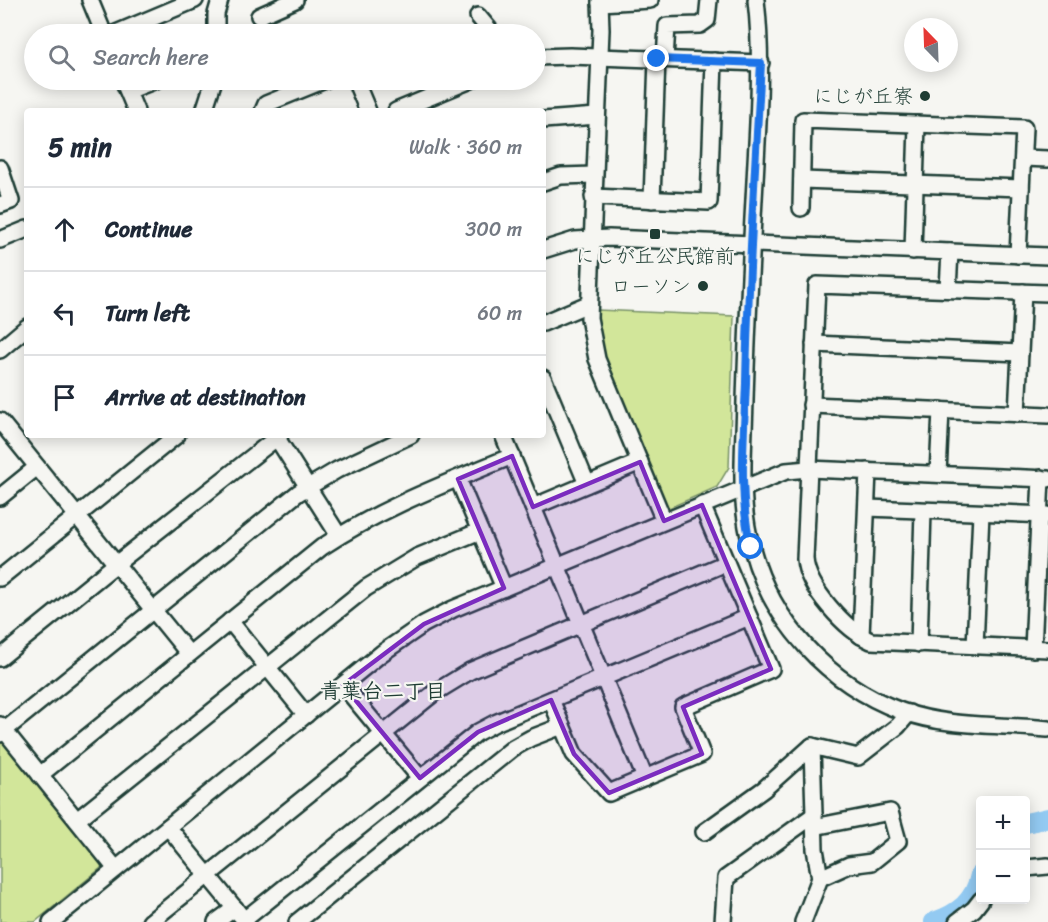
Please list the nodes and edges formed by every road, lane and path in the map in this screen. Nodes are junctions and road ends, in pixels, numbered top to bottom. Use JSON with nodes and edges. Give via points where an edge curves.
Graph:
{"nodes":[{"id":1,"x":90,"y":0,"type":"edge"},
{"id":2,"x":195,"y":0,"type":"edge"},
{"id":3,"x":220,"y":0,"type":"edge"},
{"id":4,"x":295,"y":0,"type":"edge"},
{"id":5,"x":647,"y":0,"type":"edge"},
{"id":6,"x":709,"y":0,"type":"edge"},
{"id":7,"x":756,"y":0,"type":"edge"},
{"id":8,"x":600,"y":1,"type":"edge"},
{"id":9,"x":259,"y":16,"type":"dead end"},
{"id":10,"x":478,"y":16,"type":"dead end"},
{"id":11,"x":100,"y":24,"type":"edge"},
{"id":12,"x":138,"y":24,"type":"edge"},
{"id":13,"x":216,"y":24,"type":"edge"},
{"id":14,"x":485,"y":24,"type":"edge"},
{"id":15,"x":546,"y":57,"type":"edge"},
{"id":16,"x":600,"y":57,"type":"junction"},
{"id":17,"x":661,"y":59,"type":"junction"},
{"id":18,"x":714,"y":61,"type":"junction"},
{"id":19,"x":761,"y":63,"type":"junction"},
{"id":20,"x":127,"y":90,"type":"edge"},
{"id":21,"x":211,"y":90,"type":"edge"},
{"id":22,"x":300,"y":90,"type":"edge"},
{"id":23,"x":359,"y":90,"type":"edge"},
{"id":24,"x":455,"y":90,"type":"edge"},
{"id":25,"x":430,"y":105,"type":"edge"},
{"id":26,"x":135,"y":108,"type":"edge"},
{"id":27,"x":205,"y":108,"type":"edge"},
{"id":28,"x":264,"y":108,"type":"edge"},
{"id":29,"x":367,"y":108,"type":"edge"},
{"id":30,"x":413,"y":108,"type":"edge"},
{"id":31,"x":597,"y":116,"type":"junction"},
{"id":32,"x":546,"y":120,"type":"edge"},
{"id":33,"x":917,"y":124,"type":"junction"},
{"id":34,"x":1023,"y":158,"type":"junction"},
{"id":35,"x":1048,"y":159,"type":"edge"},
{"id":36,"x":0,"y":168,"type":"edge"},
{"id":37,"x":594,"y":175,"type":"junction"},
{"id":38,"x":802,"y":180,"type":"junction"},
{"id":39,"x":546,"y":181,"type":"edge"},
{"id":40,"x":915,"y":184,"type":"junction"},
{"id":41,"x":1021,"y":188,"type":"junction"},
{"id":42,"x":593,"y":197,"type":"junction"},
{"id":43,"x":652,"y":200,"type":"junction"},
{"id":44,"x":0,"y":205,"type":"edge"},
{"id":45,"x":801,"y":208,"type":"dead end"},
{"id":46,"x":24,"y":230,"type":"edge"},
{"id":47,"x":591,"y":238,"type":"junction"},
{"id":48,"x":0,"y":240,"type":"edge"},
{"id":49,"x":751,"y":244,"type":"junction"},
{"id":50,"x":546,"y":249,"type":"edge"},
{"id":51,"x":913,"y":250,"type":"junction"},
{"id":52,"x":950,"y":252,"type":"junction"},
{"id":53,"x":1018,"y":255,"type":"junction"},
{"id":54,"x":1048,"y":256,"type":"edge"},
{"id":55,"x":948,"y":290,"type":"junction"},
{"id":56,"x":1023,"y":292,"type":"junction"},
{"id":57,"x":1048,"y":293,"type":"edge"},
{"id":58,"x":588,"y":304,"type":"junction"},
{"id":59,"x":546,"y":322,"type":"edge"},
{"id":60,"x":24,"y":330,"type":"edge"},
{"id":61,"x":814,"y":344,"type":"junction"},
{"id":62,"x":0,"y":350,"type":"edge"},
{"id":63,"x":1020,"y":353,"type":"junction"},
{"id":64,"x":546,"y":385,"type":"edge"},
{"id":65,"x":811,"y":405,"type":"junction"},
{"id":66,"x":941,"y":411,"type":"junction"},
{"id":67,"x":1017,"y":414,"type":"junction"},
{"id":68,"x":1048,"y":415,"type":"edge"},
{"id":69,"x":0,"y":421,"type":"edge"},
{"id":70,"x":168,"y":438,"type":"edge"},
{"id":71,"x":274,"y":438,"type":"edge"},
{"id":72,"x":278,"y":438,"type":"edge"},
{"id":73,"x":404,"y":438,"type":"edge"},
{"id":74,"x":504,"y":438,"type":"edge"},
{"id":75,"x":512,"y":456,"type":"junction"},
{"id":76,"x":639,"y":462,"type":"junction"},
{"id":77,"x":37,"y":467,"type":"junction"},
{"id":78,"x":808,"y":469,"type":"junction"},
{"id":79,"x":868,"y":471,"type":"junction"},
{"id":80,"x":938,"y":474,"type":"junction"},
{"id":81,"x":458,"y":479,"type":"junction"},
{"id":82,"x":1045,"y":479,"type":"edge"},
{"id":83,"x":587,"y":484,"type":"junction"},
{"id":84,"x":308,"y":486,"type":"junction"},
{"id":85,"x":743,"y":488,"type":"junction"},
{"id":86,"x":0,"y":497,"type":"edge"},
{"id":87,"x":702,"y":505,"type":"junction"},
{"id":88,"x":533,"y":507,"type":"junction"},
{"id":89,"x":867,"y":508,"type":"junction"},
{"id":90,"x":923,"y":511,"type":"junction"},
{"id":91,"x":981,"y":513,"type":"junction"},
{"id":92,"x":1044,"y":515,"type":"edge"},
{"id":93,"x":77,"y":516,"type":"junction"},
{"id":94,"x":664,"y":521,"type":"junction"},
{"id":95,"x":480,"y":531,"type":"junction"},
{"id":96,"x":339,"y":536,"type":"junction"},
{"id":97,"x":726,"y":563,"type":"junction"},
{"id":98,"x":116,"y":564,"type":"junction"},
{"id":99,"x":557,"y":566,"type":"junction"},
{"id":100,"x":0,"y":578,"type":"edge"},
{"id":101,"x":504,"y":588,"type":"junction"},
{"id":102,"x":153,"y":610,"type":"junction"},
{"id":103,"x":749,"y":617,"type":"junction"},
{"id":104,"x":230,"y":621,"type":"junction"},
{"id":105,"x":581,"y":624,"type":"junction"},
{"id":106,"x":861,"y":636,"type":"junction"},
{"id":107,"x":919,"y":644,"type":"junction"},
{"id":108,"x":975,"y":646,"type":"junction"},
{"id":109,"x":1041,"y":649,"type":"edge"},
{"id":110,"x":189,"y":654,"type":"junction"},
{"id":111,"x":0,"y":658,"type":"edge"},
{"id":112,"x":267,"y":667,"type":"junction"},
{"id":113,"x":604,"y":677,"type":"junction"},
{"id":114,"x":343,"y":685,"type":"junction"},
{"id":115,"x":551,"y":700,"type":"junction"},
{"id":116,"x":909,"y":713,"type":"junction"},
{"id":117,"x":306,"y":715,"type":"junction"},
{"id":118,"x":562,"y":726,"type":"junction"},
{"id":119,"x":1,"y":729,"type":"edge"},
{"id":120,"x":1048,"y":729,"type":"edge"},
{"id":121,"x":383,"y":733,"type":"junction"},
{"id":122,"x":812,"y":746,"type":"junction"},
{"id":123,"x":40,"y":775,"type":"junction"},
{"id":124,"x":645,"y":777,"type":"junction"},
{"id":125,"x":420,"y":778,"type":"junction"},
{"id":126,"x":77,"y":820,"type":"junction"},
{"id":127,"x":814,"y":821,"type":"junction"},
{"id":128,"x":168,"y":827,"type":"junction"},
{"id":129,"x":704,"y":832,"type":"dead end"},
{"id":130,"x":1048,"y":866,"type":"edge"},
{"id":131,"x":1030,"y":868,"type":"edge"},
{"id":132,"x":116,"y":869,"type":"junction"},
{"id":133,"x":208,"y":875,"type":"junction"},
{"id":134,"x":820,"y":878,"type":"junction"},
{"id":135,"x":978,"y":904,"type":"edge"},
{"id":136,"x":242,"y":916,"type":"edge"},
{"id":137,"x":51,"y":922,"type":"edge"},
{"id":138,"x":150,"y":922,"type":"edge"},
{"id":139,"x":216,"y":922,"type":"edge"},
{"id":140,"x":297,"y":922,"type":"edge"},
{"id":141,"x":723,"y":922,"type":"edge"},
{"id":142,"x":803,"y":922,"type":"edge"},
{"id":143,"x":957,"y":922,"type":"edge"}],
"edges":[{"from":1,"to":11,"type":"street"},
{"from":2,"to":12,"type":"street"},
{"from":3,"to":13,"type":"street"},
{"from":4,"to":9,"type":"street"},
{"from":5,"to":8,"type":"street"},
{"from":6,"to":17,"type":"street","via":[[707,20],[699,25],[668,26]]},
{"from":7,"to":19,"type":"street"},
{"from":8,"to":16,"type":"street"},
{"from":10,"to":14,"type":"street"},
{"from":15,"to":16,"type":"street"},
{"from":16,"to":17,"type":"street"},
{"from":16,"to":31,"type":"street"},
{"from":17,"to":18,"type":"street"},
{"from":17,"to":43,"type":"street"},
{"from":18,"to":19,"type":"street"},
{"from":18,"to":43,"type":"street","via":[[709,202]]},
{"from":19,"to":49,"type":"street"},
{"from":20,"to":26,"type":"street"},
{"from":21,"to":27,"type":"street"},
{"from":22,"to":28,"type":"street"},
{"from":23,"to":29,"type":"street"},
{"from":24,"to":25,"type":"street"},
{"from":25,"to":30,"type":"street"},
{"from":31,"to":32,"type":"street"},
{"from":31,"to":37,"type":"street"},
{"from":33,"to":34,"type":"street","via":[[1024,128]]},
{"from":33,"to":38,"type":"street","via":[[803,120]]},
{"from":33,"to":40,"type":"street"},
{"from":34,"to":35,"type":"street"},
{"from":34,"to":41,"type":"street"},
{"from":36,"to":44,"type":"street","via":[[11,201]]},
{"from":37,"to":39,"type":"street","via":[[561,176]]},
{"from":37,"to":42,"type":"street"},
{"from":38,"to":40,"type":"street"},
{"from":38,"to":45,"type":"street"},
{"from":40,"to":41,"type":"street"},
{"from":40,"to":51,"type":"street"},
{"from":41,"to":53,"type":"street"},
{"from":42,"to":43,"type":"street"},
{"from":42,"to":47,"type":"street"},
{"from":46,"to":48,"type":"street"},
{"from":47,"to":49,"type":"street"},
{"from":47,"to":50,"type":"street"},
{"from":47,"to":58,"type":"street"},
{"from":49,"to":51,"type":"street"},
{"from":49,"to":85,"type":"street"},
{"from":51,"to":52,"type":"street"},
{"from":52,"to":53,"type":"street"},
{"from":52,"to":55,"type":"street"},
{"from":53,"to":54,"type":"street"},
{"from":55,"to":56,"type":"street"},
{"from":55,"to":61,"type":"street","via":[[816,285]]},
{"from":56,"to":57,"type":"street"},
{"from":56,"to":63,"type":"street"},
{"from":58,"to":59,"type":"street"},
{"from":58,"to":76,"type":"street","via":[[597,359]]},
{"from":60,"to":62,"type":"street"},
{"from":61,"to":63,"type":"street"},
{"from":61,"to":65,"type":"street"},
{"from":63,"to":67,"type":"street"},
{"from":64,"to":83,"type":"street"},
{"from":65,"to":66,"type":"street"},
{"from":65,"to":78,"type":"street"},
{"from":66,"to":67,"type":"street"},
{"from":66,"to":80,"type":"street"},
{"from":67,"to":68,"type":"street"},
{"from":69,"to":77,"type":"street"},
{"from":70,"to":93,"type":"street"},
{"from":71,"to":98,"type":"street"},
{"from":72,"to":84,"type":"street"},
{"from":73,"to":84,"type":"street"},
{"from":74,"to":75,"type":"street"},
{"from":75,"to":81,"type":"street"},
{"from":75,"to":88,"type":"street"},
{"from":76,"to":83,"type":"street"},
{"from":76,"to":94,"type":"street"},
{"from":77,"to":86,"type":"street"},
{"from":77,"to":93,"type":"street"},
{"from":78,"to":79,"type":"street"},
{"from":78,"to":85,"type":"street","via":[[786,471]]},
{"from":78,"to":106,"type":"street","via":[[805,565],[825,601]]},
{"from":79,"to":80,"type":"street"},
{"from":79,"to":89,"type":"street"},
{"from":80,"to":82,"type":"street"},
{"from":81,"to":95,"type":"street"},
{"from":81,"to":96,"type":"street","via":[[391,507]]},
{"from":82,"to":92,"type":"street"},
{"from":83,"to":88,"type":"street"},
{"from":84,"to":96,"type":"street"},
{"from":84,"to":102,"type":"street"},
{"from":85,"to":87,"type":"street"},
{"from":85,"to":116,"type":"street","via":[[745,519],[756,563],[790,629],[840,677],[876,700]]},
{"from":87,"to":94,"type":"street"},
{"from":87,"to":97,"type":"street"},
{"from":88,"to":99,"type":"street"},
{"from":89,"to":90,"type":"street"},
{"from":89,"to":106,"type":"street"},
{"from":90,"to":91,"type":"street"},
{"from":90,"to":107,"type":"street"},
{"from":91,"to":92,"type":"street"},
{"from":91,"to":108,"type":"street"},
{"from":92,"to":109,"type":"street"},
{"from":93,"to":98,"type":"street"},
{"from":93,"to":100,"type":"street"},
{"from":94,"to":99,"type":"street"},
{"from":95,"to":101,"type":"street"},
{"from":95,"to":112,"type":"street","via":[[417,557],[366,588]]},
{"from":96,"to":104,"type":"street"},
{"from":97,"to":103,"type":"street"},
{"from":97,"to":105,"type":"street"},
{"from":98,"to":102,"type":"street"},
{"from":98,"to":111,"type":"street"},
{"from":99,"to":101,"type":"street"},
{"from":99,"to":105,"type":"street"},
{"from":101,"to":114,"type":"street","via":[[423,624]]},
{"from":102,"to":110,"type":"street"},
{"from":102,"to":119,"type":"street"},
{"from":103,"to":113,"type":"street"},
{"from":103,"to":124,"type":"street","via":[[771,669],[683,707],[702,754]]},
{"from":104,"to":110,"type":"street"},
{"from":104,"to":112,"type":"street"},
{"from":105,"to":113,"type":"street"},
{"from":105,"to":121,"type":"street","via":[[470,670]]},
{"from":106,"to":107,"type":"street","via":[[871,641]]},
{"from":107,"to":108,"type":"street"},
{"from":108,"to":109,"type":"street"},
{"from":110,"to":123,"type":"street"},
{"from":112,"to":117,"type":"street"},
{"from":112,"to":126,"type":"street"},
{"from":113,"to":115,"type":"street"},
{"from":113,"to":124,"type":"street"},
{"from":114,"to":117,"type":"street"},
{"from":114,"to":121,"type":"street"},
{"from":115,"to":118,"type":"street"},
{"from":115,"to":125,"type":"street","via":[[478,732]]},
{"from":116,"to":120,"type":"street","via":[[963,724]]},
{"from":116,"to":122,"type":"street","via":[[858,757]]},
{"from":117,"to":128,"type":"street"},
{"from":118,"to":124,"type":"street","via":[[574,754],[609,793]]},
{"from":118,"to":140,"type":"street","via":[[513,748]]},
{"from":119,"to":123,"type":"street"},
{"from":121,"to":125,"type":"street"},
{"from":121,"to":133,"type":"street"},
{"from":122,"to":127,"type":"street"},
{"from":122,"to":129,"type":"street","via":[[764,789]]},
{"from":123,"to":126,"type":"street"},
{"from":125,"to":136,"type":"street"},
{"from":126,"to":132,"type":"street"},
{"from":127,"to":134,"type":"street"},
{"from":127,"to":134,"type":"street","via":[[890,812],[898,841],[872,862],[849,865]]},
{"from":127,"to":141,"type":"street","via":[[726,878]]},
{"from":128,"to":132,"type":"street"},
{"from":128,"to":133,"type":"street"},
{"from":130,"to":131,"type":"street"},
{"from":132,"to":137,"type":"street"},
{"from":133,"to":136,"type":"street"},
{"from":133,"to":138,"type":"street"},
{"from":134,"to":142,"type":"street"},
{"from":135,"to":143,"type":"street"},
{"from":136,"to":139,"type":"street"}]}
